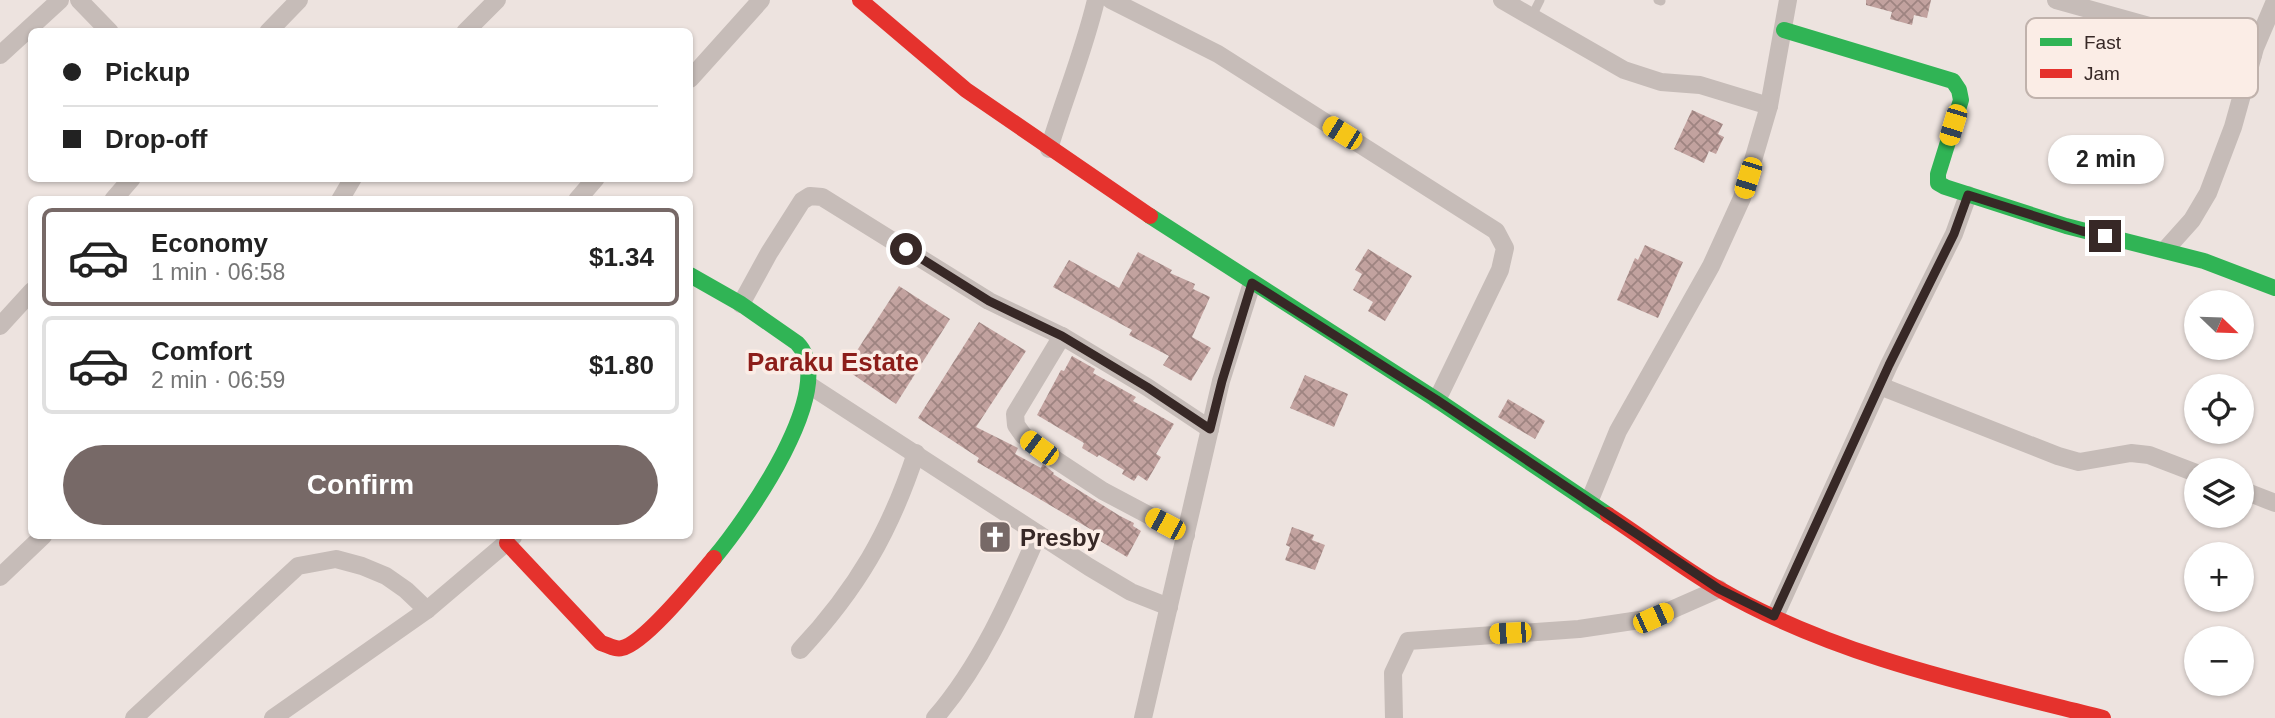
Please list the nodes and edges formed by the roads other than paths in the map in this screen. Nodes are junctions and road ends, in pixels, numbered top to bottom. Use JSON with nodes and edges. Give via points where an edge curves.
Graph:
{"nodes":[{"id":1,"x":60,"y":0,"type":"edge"},
{"id":2,"x":79,"y":0,"type":"edge"},
{"id":3,"x":299,"y":0,"type":"edge"},
{"id":4,"x":497,"y":0,"type":"edge"},
{"id":5,"x":761,"y":0,"type":"edge"},
{"id":6,"x":860,"y":0,"type":"edge"},
{"id":7,"x":1096,"y":0,"type":"edge"},
{"id":8,"x":1111,"y":0,"type":"edge"},
{"id":9,"x":1502,"y":0,"type":"edge"},
{"id":10,"x":1540,"y":0,"type":"edge"},
{"id":11,"x":1788,"y":0,"type":"edge"},
{"id":12,"x":2068,"y":1,"type":"edge"},
{"id":13,"x":2275,"y":1,"type":"edge"},
{"id":14,"x":1531,"y":18,"type":"junction"},
{"id":15,"x":2126,"y":18,"type":"edge"},
{"id":16,"x":29,"y":28,"type":"edge"},
{"id":17,"x":106,"y":28,"type":"edge"},
{"id":18,"x":272,"y":28,"type":"edge"},
{"id":19,"x":468,"y":28,"type":"edge"},
{"id":20,"x":28,"y":29,"type":"edge"},
{"id":21,"x":1784,"y":30,"type":"junction"},
{"id":22,"x":2258,"y":43,"type":"edge"},
{"id":23,"x":0,"y":55,"type":"edge"},
{"id":24,"x":693,"y":76,"type":"edge"},
{"id":25,"x":2241,"y":98,"type":"edge"},
{"id":26,"x":1769,"y":106,"type":"junction"},
{"id":27,"x":1049,"y":149,"type":"junction"},
{"id":28,"x":129,"y":182,"type":"edge"},
{"id":29,"x":593,"y":182,"type":"edge"},
{"id":30,"x":1968,"y":195,"type":"junction"},
{"id":31,"x":116,"y":196,"type":"edge"},
{"id":32,"x":580,"y":196,"type":"edge"},
{"id":33,"x":2166,"y":249,"type":"junction"},
{"id":34,"x":693,"y":277,"type":"edge"},
{"id":35,"x":1252,"y":283,"type":"junction"},
{"id":36,"x":2275,"y":288,"type":"edge"},
{"id":37,"x":28,"y":295,"type":"edge"},
{"id":38,"x":741,"y":304,"type":"junction"},
{"id":39,"x":0,"y":326,"type":"edge"},
{"id":40,"x":1062,"y":336,"type":"junction"},
{"id":41,"x":809,"y":385,"type":"junction"},
{"id":42,"x":1880,"y":386,"type":"junction"},
{"id":43,"x":1437,"y":400,"type":"junction"},
{"id":44,"x":1210,"y":429,"type":"junction"},
{"id":45,"x":916,"y":453,"type":"junction"},
{"id":46,"x":2184,"y":468,"type":"edge"},
{"id":47,"x":2254,"y":495,"type":"edge"},
{"id":48,"x":1589,"y":502,"type":"junction"},
{"id":49,"x":2275,"y":503,"type":"edge"},
{"id":50,"x":1038,"y":534,"type":"junction"},
{"id":51,"x":1186,"y":535,"type":"junction"},
{"id":52,"x":40,"y":539,"type":"edge"},
{"id":53,"x":511,"y":539,"type":"edge"},
{"id":54,"x":0,"y":577,"type":"edge"},
{"id":55,"x":1719,"y":589,"type":"junction"},
{"id":56,"x":1169,"y":607,"type":"junction"},
{"id":57,"x":427,"y":610,"type":"junction"},
{"id":58,"x":1774,"y":616,"type":"junction"},
{"id":59,"x":800,"y":650,"type":"dead end"},
{"id":60,"x":139,"y":717,"type":"edge"},
{"id":61,"x":273,"y":718,"type":"edge"},
{"id":62,"x":935,"y":718,"type":"edge"},
{"id":63,"x":1143,"y":718,"type":"edge"},
{"id":64,"x":1394,"y":718,"type":"edge"},
{"id":65,"x":2103,"y":718,"type":"edge"}],
"edges":[{"from":1,"to":16,"type":"street"},
{"from":2,"to":17,"type":"street"},
{"from":3,"to":18,"type":"street"},
{"from":4,"to":19,"type":"street"},
{"from":5,"to":24,"type":"street"},
{"from":6,"to":27,"type":"street","via":[[966,90]]},
{"from":7,"to":27,"type":"street"},
{"from":8,"to":43,"type":"street","via":[[1218,54],[1496,230],[1505,248],[1500,270]]},
{"from":9,"to":14,"type":"street"},
{"from":10,"to":14,"type":"lane"},
{"from":11,"to":21,"type":"street"},
{"from":12,"to":15,"type":"street"},
{"from":13,"to":22,"type":"street"},
{"from":14,"to":26,"type":"street","via":[[1624,70],[1661,82],[1700,85]]},
{"from":20,"to":23,"type":"street"},
{"from":21,"to":26,"type":"street"},
{"from":21,"to":30,"type":"street","via":[[1954,81],[1961,100],[1938,183]]},
{"from":25,"to":33,"type":"street","via":[[2208,193]]},
{"from":26,"to":48,"type":"street","via":[[1742,198],[1712,267],[1618,431]]},
{"from":27,"to":35,"type":"street"},
{"from":28,"to":31,"type":"street"},
{"from":29,"to":32,"type":"street"},
{"from":30,"to":33,"type":"street","via":[[2082,231]]},
{"from":30,"to":42,"type":"street","via":[[1954,234]]},
{"from":33,"to":36,"type":"street"},
{"from":34,"to":38,"type":"street"},
{"from":35,"to":43,"type":"street"},
{"from":35,"to":44,"type":"street"},
{"from":37,"to":39,"type":"street"},
{"from":38,"to":40,"type":"street","via":[[802,201],[822,197],[989,301]]},
{"from":38,"to":41,"type":"street","via":[[804,350]]},
{"from":40,"to":44,"type":"street"},
{"from":40,"to":51,"type":"street","via":[[1015,414],[1016,425],[1023,435],[1103,491]]},
{"from":41,"to":45,"type":"street"},
{"from":41,"to":53,"type":"street","via":[[802,412],[762,492],[735,533],[694,583],[625,648],[601,643],[534,575]]},
{"from":42,"to":46,"type":"street","via":[[2058,456],[2079,461],[2140,454]]},
{"from":42,"to":58,"type":"street"},
{"from":43,"to":48,"type":"street"},
{"from":44,"to":51,"type":"street"},
{"from":45,"to":50,"type":"street"},
{"from":45,"to":59,"type":"street","via":[[874,554],[832,616]]},
{"from":47,"to":49,"type":"street"},
{"from":48,"to":55,"type":"street"},
{"from":50,"to":56,"type":"street","via":[[1132,592]]},
{"from":50,"to":62,"type":"street","via":[[1006,610],[957,693]]},
{"from":51,"to":56,"type":"street"},
{"from":52,"to":54,"type":"street"},
{"from":53,"to":57,"type":"street"},
{"from":55,"to":58,"type":"street"},
{"from":55,"to":64,"type":"street","via":[[1653,618],[1579,629],[1408,641],[1393,673]]},
{"from":56,"to":63,"type":"street"},
{"from":57,"to":60,"type":"street","via":[[386,576],[362,566],[336,559],[298,566]]},
{"from":57,"to":61,"type":"street"},
{"from":58,"to":65,"type":"street","via":[[1902,665]]}]}
